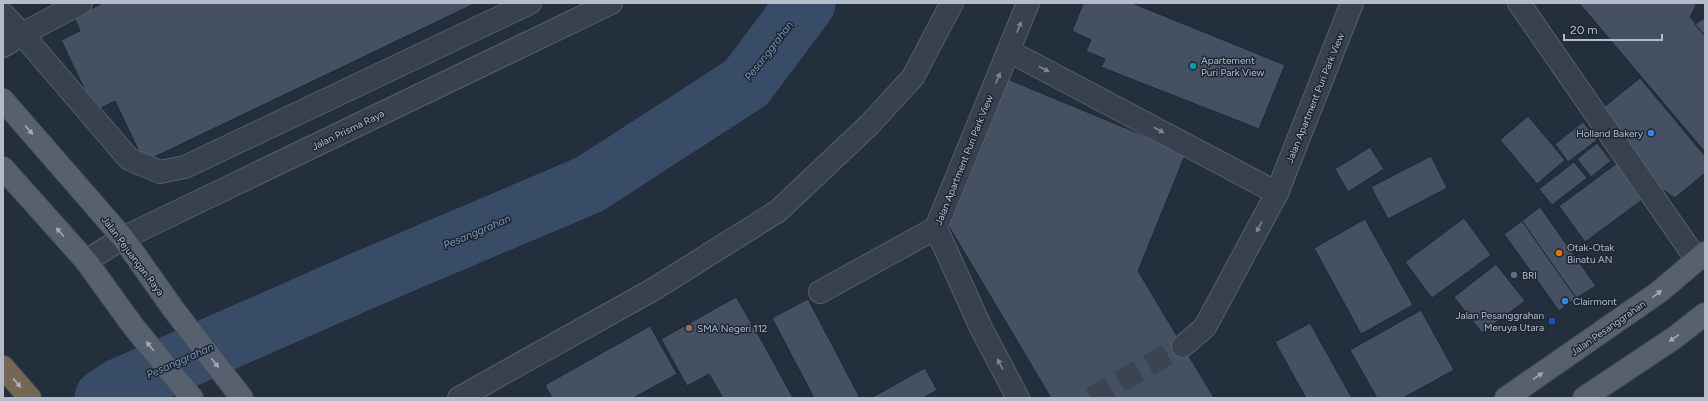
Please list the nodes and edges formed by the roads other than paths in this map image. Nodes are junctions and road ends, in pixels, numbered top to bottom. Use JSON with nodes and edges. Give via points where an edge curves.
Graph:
{"nodes":[{"id":1,"x":81,"y":3,"type":"edge"},
{"id":2,"x":530,"y":3,"type":"edge"},
{"id":3,"x":611,"y":3,"type":"edge"},
{"id":4,"x":952,"y":3,"type":"edge"},
{"id":5,"x":1028,"y":3,"type":"edge"},
{"id":6,"x":1352,"y":3,"type":"edge"},
{"id":7,"x":1519,"y":3,"type":"edge"},
{"id":8,"x":3,"y":14,"type":"edge"},
{"id":9,"x":22,"y":34,"type":"junction"},
{"id":10,"x":3,"y":46,"type":"edge"},
{"id":11,"x":1009,"y":51,"type":"junction"},
{"id":12,"x":3,"y":100,"type":"edge"},
{"id":13,"x":3,"y":168,"type":"edge"},
{"id":14,"x":1277,"y":193,"type":"junction"},
{"id":15,"x":936,"y":228,"type":"junction"},
{"id":16,"x":123,"y":238,"type":"junction"},
{"id":17,"x":1701,"y":256,"type":"edge"},
{"id":18,"x":86,"y":261,"type":"junction"},
{"id":19,"x":820,"y":292,"type":"dead end"},
{"id":20,"x":1705,"y":314,"type":"edge"},
{"id":21,"x":1183,"y":346,"type":"tunnel mouth"},
{"id":22,"x":3,"y":367,"type":"edge"},
{"id":23,"x":241,"y":397,"type":"edge"},
{"id":24,"x":30,"y":398,"type":"edge"},
{"id":25,"x":192,"y":398,"type":"edge"},
{"id":26,"x":460,"y":398,"type":"edge"},
{"id":27,"x":1018,"y":398,"type":"edge"},
{"id":28,"x":1506,"y":398,"type":"edge"},
{"id":29,"x":1584,"y":398,"type":"edge"}],
"edges":[{"from":1,"to":9,"type":"street"},
{"from":2,"to":9,"type":"street","via":[[185,167],[160,172],[129,159]]},
{"from":3,"to":16,"type":"street","name":"Jalan Prisma Raya"},
{"from":4,"to":26,"type":"street","via":[[913,78],[870,125],[778,211],[654,289]]},
{"from":11,"to":5,"type":"street","name":"Jalan Apartment Puri Park View","one_way":true},
{"from":6,"to":14,"type":"street","name":"Jalan Apartment Puri Park View"},
{"from":7,"to":17,"type":"street"},
{"from":8,"to":9,"type":"street"},
{"from":9,"to":10,"type":"street"},
{"from":11,"to":14,"type":"street","one_way":true},
{"from":15,"to":11,"type":"street","name":"Jalan Apartment Puri Park View","one_way":true},
{"from":12,"to":16,"type":"main road","name":"Jalan Pejuangan Raya","one_way":true},
{"from":18,"to":13,"type":"main road","one_way":true},
{"from":14,"to":21,"type":"street","name":"Jalan Apartment Puri Park View","one_way":true,"via":[[1205,327]]},
{"from":15,"to":19,"type":"street"},
{"from":27,"to":15,"type":"street","name":"Jalan Apartment Puri Park View","one_way":true,"via":[[981,328]]},
{"from":16,"to":18,"type":"street","name":"Jalan Prisma Raya"},
{"from":16,"to":23,"type":"main road","name":"Jalan Pejuangan Raya","one_way":true},
{"from":28,"to":17,"type":"main road","name":"Jalan Pesanggrahan","one_way":true,"via":[[1642,304]]},
{"from":25,"to":18,"type":"main road","one_way":true,"via":[[133,326]]},
{"from":20,"to":29,"type":"main road","one_way":true,"via":[[1674,338]]},
{"from":22,"to":24,"type":"highway","one_way":true}]}
